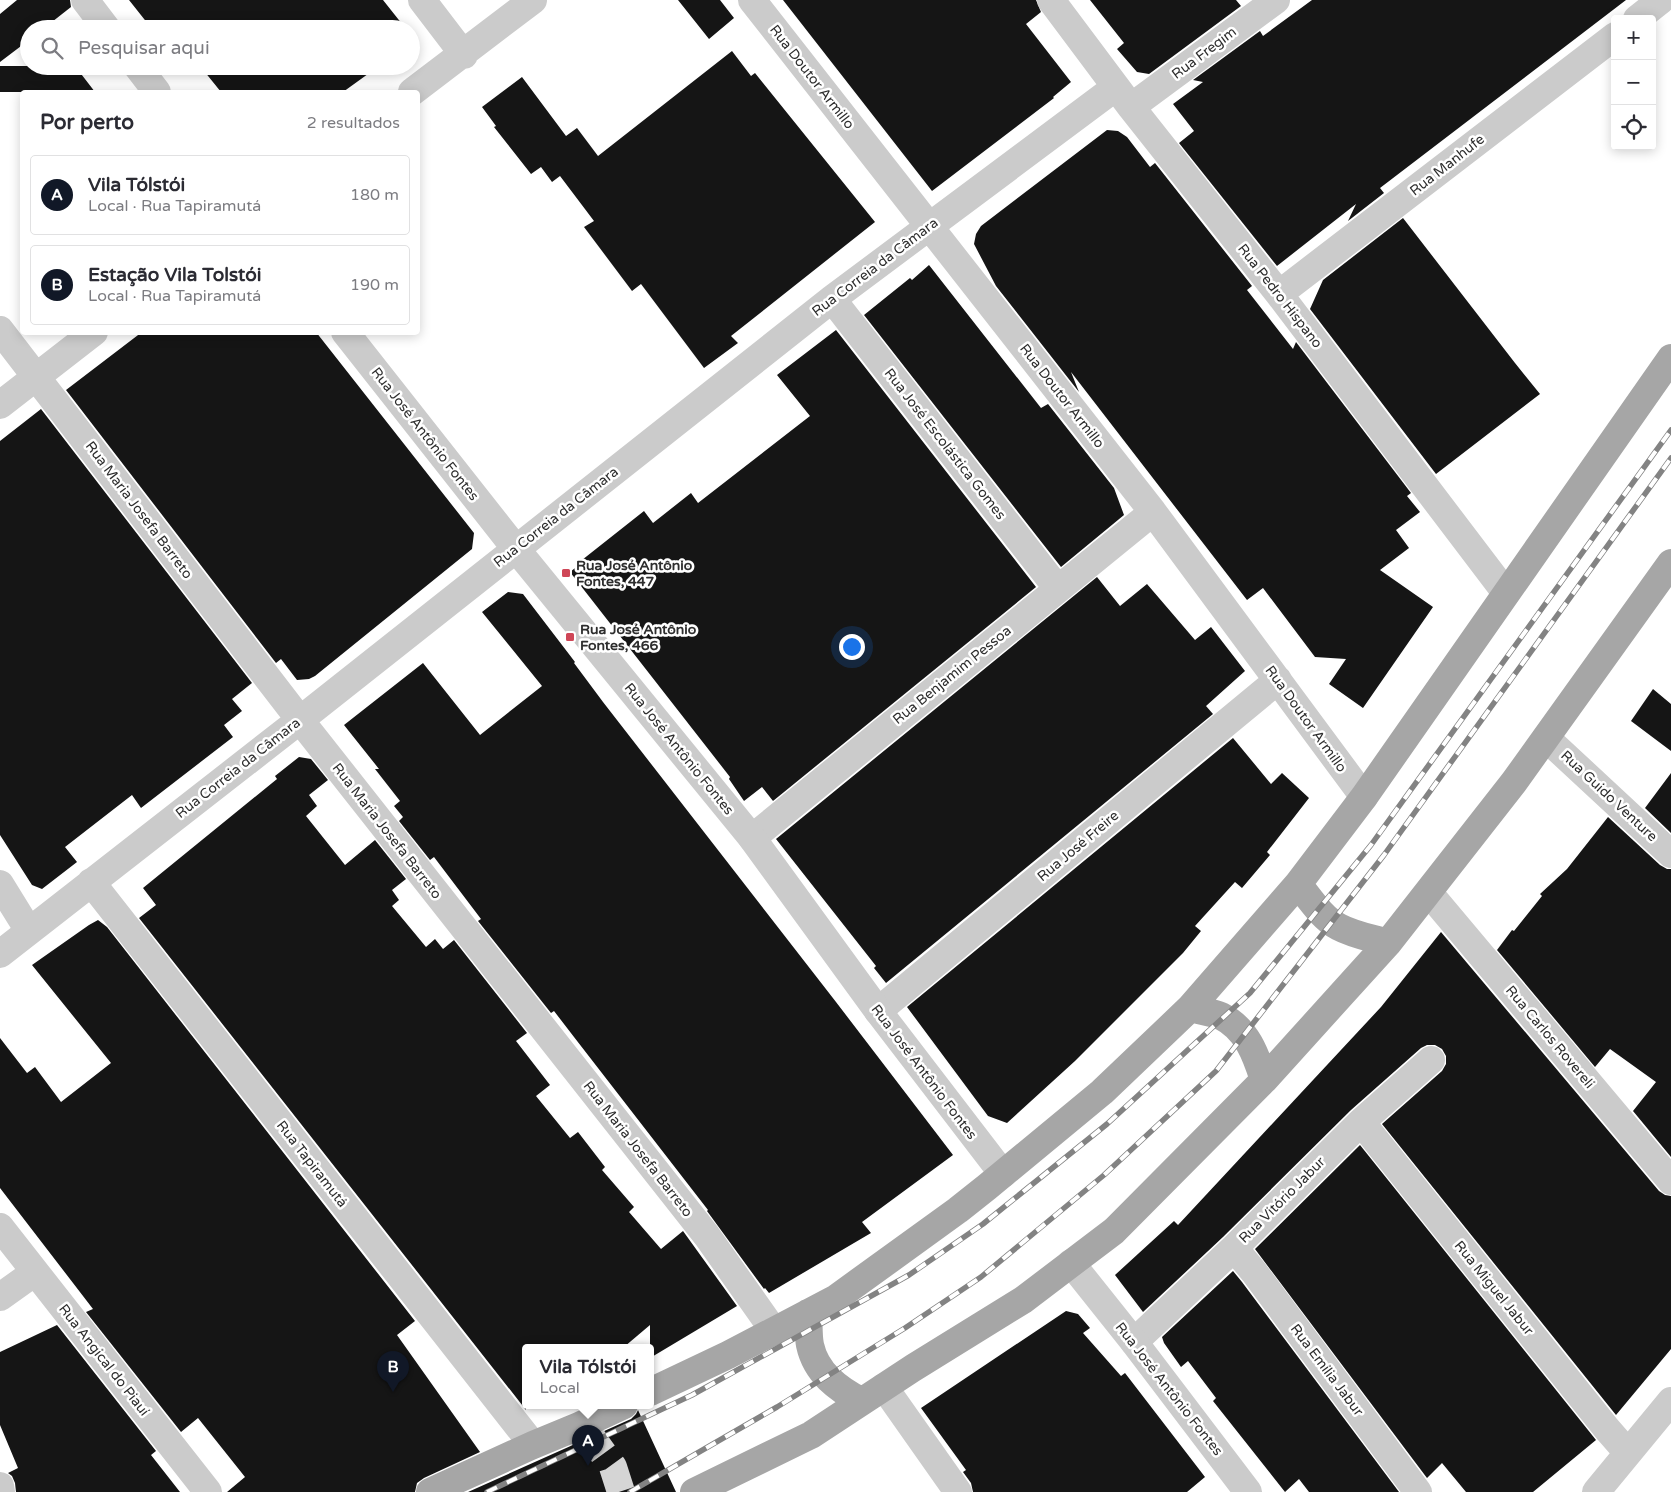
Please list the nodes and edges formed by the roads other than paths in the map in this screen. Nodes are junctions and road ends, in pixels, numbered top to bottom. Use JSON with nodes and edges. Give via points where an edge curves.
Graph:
{"nodes":[{"id":1,"x":85,"y":0,"type":"edge"},
{"id":2,"x":422,"y":0,"type":"edge"},
{"id":3,"x":533,"y":0,"type":"edge"},
{"id":4,"x":752,"y":0,"type":"edge"},
{"id":5,"x":1051,"y":0,"type":"edge"},
{"id":6,"x":1276,"y":0,"type":"edge"},
{"id":7,"x":100,"y":20,"type":"edge"},
{"id":8,"x":1611,"y":39,"type":"edge"},
{"id":9,"x":464,"y":54,"type":"junction"},
{"id":10,"x":143,"y":75,"type":"edge"},
{"id":11,"x":155,"y":90,"type":"edge"},
{"id":12,"x":415,"y":90,"type":"edge"},
{"id":13,"x":1124,"y":97,"type":"junction"},
{"id":14,"x":929,"y":226,"type":"junction"},
{"id":15,"x":1279,"y":294,"type":"junction"},
{"id":16,"x":832,"y":299,"type":"junction"},
{"id":17,"x":0,"y":330,"type":"edge"},
{"id":18,"x":90,"y":335,"type":"edge"},
{"id":19,"x":347,"y":335,"type":"edge"},
{"id":20,"x":1671,"y":358,"type":"edge"},
{"id":21,"x":36,"y":376,"type":"junction"},
{"id":22,"x":0,"y":405,"type":"edge"},
{"id":23,"x":1153,"y":512,"type":"junction"},
{"id":24,"x":516,"y":549,"type":"junction"},
{"id":25,"x":1671,"y":563,"type":"edge"},
{"id":26,"x":1058,"y":589,"type":"junction"},
{"id":27,"x":1506,"y":593,"type":"junction"},
{"id":28,"x":1278,"y":680,"type":"junction"},
{"id":29,"x":300,"y":720,"type":"junction"},
{"id":30,"x":1546,"y":738,"type":"junction"},
{"id":31,"x":1364,"y":797,"type":"junction"},
{"id":32,"x":752,"y":838,"type":"junction"},
{"id":33,"x":1671,"y":854,"type":"edge"},
{"id":34,"x":91,"y":882,"type":"junction"},
{"id":35,"x":0,"y":884,"type":"edge"},
{"id":36,"x":1298,"y":884,"type":"junction"},
{"id":37,"x":1429,"y":893,"type":"junction"},
{"id":38,"x":28,"y":931,"type":"junction"},
{"id":39,"x":1388,"y":943,"type":"junction"},
{"id":40,"x":0,"y":954,"type":"edge"},
{"id":41,"x":1190,"y":1008,"type":"junction"},
{"id":42,"x":878,"y":1011,"type":"junction"},
{"id":43,"x":1431,"y":1060,"type":"dead end"},
{"id":44,"x":1264,"y":1080,"type":"junction"},
{"id":45,"x":1361,"y":1122,"type":"junction"},
{"id":46,"x":1003,"y":1174,"type":"junction"},
{"id":47,"x":1671,"y":1181,"type":"edge"},
{"id":48,"x":0,"y":1227,"type":"edge"},
{"id":49,"x":1234,"y":1248,"type":"junction"},
{"id":50,"x":1071,"y":1263,"type":"junction"},
{"id":51,"x":35,"y":1272,"type":"junction"},
{"id":52,"x":0,"y":1297,"type":"edge"},
{"id":53,"x":808,"y":1313,"type":"junction"},
{"id":54,"x":774,"y":1331,"type":"junction"},
{"id":55,"x":1134,"y":1342,"type":"junction"},
{"id":56,"x":884,"y":1387,"type":"junction"},
{"id":57,"x":654,"y":1390,"type":"edge"},
{"id":58,"x":861,"y":1401,"type":"junction"},
{"id":59,"x":1671,"y":1401,"type":"edge"},
{"id":60,"x":617,"y":1409,"type":"edge"},
{"id":61,"x":533,"y":1445,"type":"junction"},
{"id":62,"x":1628,"y":1453,"type":"junction"},
{"id":63,"x":0,"y":1486,"type":"edge"},
{"id":64,"x":1,"y":1492,"type":"edge"},
{"id":65,"x":208,"y":1492,"type":"edge"},
{"id":66,"x":430,"y":1492,"type":"edge"},
{"id":67,"x":694,"y":1492,"type":"edge"},
{"id":68,"x":958,"y":1492,"type":"edge"},
{"id":69,"x":1248,"y":1492,"type":"edge"},
{"id":70,"x":1418,"y":1492,"type":"edge"},
{"id":71,"x":1596,"y":1492,"type":"edge"}],
"edges":[{"from":1,"to":7,"type":"street"},
{"from":2,"to":9,"type":"street"},
{"from":3,"to":9,"type":"street"},
{"from":4,"to":14,"type":"street","name":"Rua Doutor Armillo"},
{"from":5,"to":13,"type":"street","name":"Rua Pedro Hispano"},
{"from":6,"to":13,"type":"street","name":"Rua Fregim"},
{"from":8,"to":15,"type":"street","name":"Rua Manhufe"},
{"from":9,"to":12,"type":"street"},
{"from":10,"to":11,"type":"street"},
{"from":13,"to":14,"type":"street","name":"Rua Correia da Câmara"},
{"from":13,"to":15,"type":"street","name":"Rua Pedro Hispano"},
{"from":14,"to":16,"type":"street","name":"Rua Correia da Câmara"},
{"from":14,"to":23,"type":"street","name":"Rua Doutor Armillo"},
{"from":15,"to":27,"type":"street","name":"Rua Pedro Hispano"},
{"from":16,"to":24,"type":"street","name":"Rua Correia da Câmara"},
{"from":16,"to":26,"type":"street","name":"Rua José Escolástica Gomes"},
{"from":17,"to":21,"type":"street","name":"Rua Maria Josefa Barreto"},
{"from":18,"to":21,"type":"street"},
{"from":19,"to":24,"type":"street","name":"Rua José Antônio Fontes"},
{"from":20,"to":27,"type":"main road"},
{"from":21,"to":22,"type":"street"},
{"from":21,"to":29,"type":"street","name":"Rua Maria Josefa Barreto"},
{"from":23,"to":26,"type":"street","name":"Rua Benjamim Pessoa"},
{"from":23,"to":28,"type":"street","name":"Rua Doutor Armillo"},
{"from":24,"to":29,"type":"street","name":"Rua Correia da Câmara"},
{"from":24,"to":32,"type":"street","name":"Rua José Antônio Fontes"},
{"from":25,"to":30,"type":"main road"},
{"from":26,"to":32,"type":"street","name":"Rua Benjamim Pessoa"},
{"from":27,"to":31,"type":"main road"},
{"from":28,"to":31,"type":"street","name":"Rua Doutor Armillo"},
{"from":28,"to":42,"type":"street","name":"Rua José Freire"},
{"from":29,"to":34,"type":"street","name":"Rua Correia da Câmara"},
{"from":29,"to":54,"type":"street","name":"Rua Maria Josefa Barreto","via":[[707,1236]]},
{"from":30,"to":33,"type":"street","name":"Rua Guido Venture"},
{"from":30,"to":37,"type":"main road"},
{"from":31,"to":36,"type":"main road"},
{"from":32,"to":42,"type":"street","name":"Rua José Antônio Fontes"},
{"from":34,"to":38,"type":"street","name":"Rua Correia da Câmara"},
{"from":34,"to":61,"type":"street","name":"Rua Tapiramutá"},
{"from":35,"to":38,"type":"street"},
{"from":36,"to":39,"type":"main road","via":[[1315,906],[1339,927]]},
{"from":36,"to":41,"type":"main road"},
{"from":37,"to":39,"type":"main road"},
{"from":37,"to":47,"type":"street","name":"Rua Carlos Rovereli"},
{"from":38,"to":40,"type":"street","name":"Rua Correia da Câmara"},
{"from":39,"to":44,"type":"main road"},
{"from":41,"to":44,"type":"main road","via":[[1220,1015],[1235,1025],[1255,1052]]},
{"from":41,"to":46,"type":"main road","via":[[1102,1092]]},
{"from":42,"to":46,"type":"street","name":"Rua José Antônio Fontes"},
{"from":43,"to":45,"type":"street","name":"Rua Vitório Jabur"},
{"from":44,"to":50,"type":"main road","via":[[1114,1230]]},
{"from":45,"to":49,"type":"street","name":"Rua Vitório Jabur"},
{"from":45,"to":62,"type":"street","name":"Rua Miguel Jabur"},
{"from":46,"to":53,"type":"main road","via":[[835,1299]]},
{"from":48,"to":51,"type":"street","name":"Rua Angical do Piauí"},
{"from":49,"to":55,"type":"street","name":"Rua Vitório Jabur"},
{"from":49,"to":70,"type":"street","name":"Rua Emília Jabur"},
{"from":50,"to":55,"type":"street","name":"Rua José Antônio Fontes"},
{"from":50,"to":56,"type":"main road","via":[[1024,1300]]},
{"from":51,"to":52,"type":"street"},
{"from":51,"to":65,"type":"street","name":"Rua Angical do Piauí"},
{"from":53,"to":54,"type":"main road"},
{"from":53,"to":58,"type":"main road","via":[[815,1361],[842,1391]]},
{"from":54,"to":57,"type":"main road"},
{"from":55,"to":69,"type":"street","name":"Rua José Antônio Fontes"},
{"from":56,"to":58,"type":"main road"},
{"from":56,"to":68,"type":"street"},
{"from":58,"to":67,"type":"main road","via":[[811,1435]]},
{"from":59,"to":62,"type":"street"},
{"from":60,"to":61,"type":"main road","via":[[583,1429]]},
{"from":61,"to":66,"type":"main road"},
{"from":62,"to":71,"type":"street"},
{"from":63,"to":64,"type":"street"}]}
